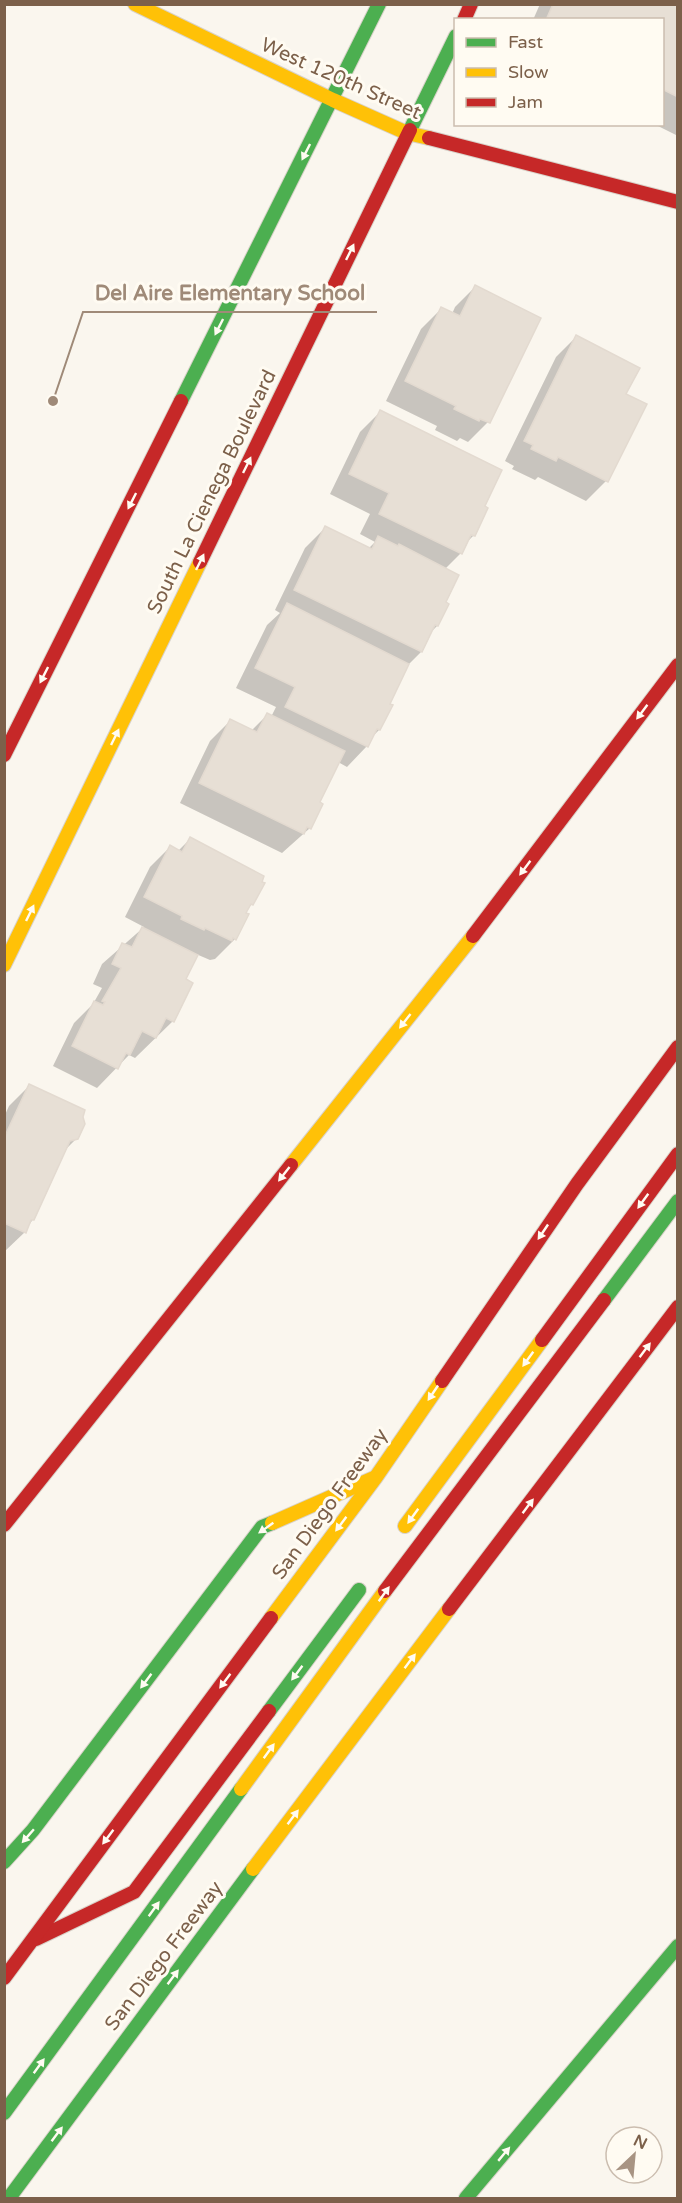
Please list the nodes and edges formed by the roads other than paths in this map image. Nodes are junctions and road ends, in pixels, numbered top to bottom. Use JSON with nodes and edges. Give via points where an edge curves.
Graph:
{"nodes":[{"id":1,"x":135,"y":4,"type":"edge"},
{"id":2,"x":379,"y":4,"type":"edge"},
{"id":3,"x":471,"y":4,"type":"edge"},
{"id":4,"x":465,"y":18,"type":"edge"},
{"id":5,"x":454,"y":40,"type":"edge"},
{"id":6,"x":333,"y":100,"type":"junction"},
{"id":7,"x":407,"y":133,"type":"junction"},
{"id":8,"x":678,"y":202,"type":"edge"},
{"id":9,"x":678,"y":665,"type":"edge"},
{"id":10,"x":4,"y":755,"type":"edge"},
{"id":11,"x":4,"y":965,"type":"edge"},
{"id":12,"x":678,"y":1047,"type":"edge"},
{"id":13,"x":678,"y":1154,"type":"edge"},
{"id":14,"x":678,"y":1201,"type":"edge"},
{"id":15,"x":678,"y":1307,"type":"edge"},
{"id":16,"x":375,"y":1477,"type":"junction"},
{"id":17,"x":4,"y":1525,"type":"edge"},
{"id":18,"x":401,"y":1533,"type":"dead end"},
{"id":19,"x":366,"y":1579,"type":"dead end"},
{"id":20,"x":4,"y":1863,"type":"edge"},
{"id":21,"x":32,"y":1941,"type":"junction"},
{"id":22,"x":678,"y":1946,"type":"edge"},
{"id":23,"x":4,"y":1978,"type":"edge"},
{"id":24,"x":4,"y":2114,"type":"edge"},
{"id":25,"x":22,"y":2181,"type":"junction"},
{"id":26,"x":9,"y":2199,"type":"edge"},
{"id":27,"x":15,"y":2199,"type":"edge"},
{"id":28,"x":466,"y":2199,"type":"edge"}],
"edges":[{"from":1,"to":6,"type":"main road","name":"West 120th Street"},
{"from":2,"to":6,"type":"main road"},
{"from":3,"to":4,"type":"main road"},
{"from":5,"to":7,"type":"main road","name":"South La Cienega Boulevard"},
{"from":6,"to":7,"type":"main road","name":"West 120th Street"},
{"from":6,"to":10,"type":"main road","one_way":true},
{"from":7,"to":8,"type":"main road","name":"West 120th Street"},
{"from":11,"to":7,"type":"main road","name":"South La Cienega Boulevard","one_way":true},
{"from":9,"to":17,"type":"main road","one_way":true,"via":[[478,930]]},
{"from":12,"to":16,"type":"main road","name":"San Diego Freeway","one_way":true,"via":[[576,1184]]},
{"from":13,"to":18,"type":"main road","one_way":true},
{"from":24,"to":14,"type":"main road","one_way":true,"via":[[404,1566]]},
{"from":25,"to":15,"type":"main road","name":"San Diego Freeway","one_way":true},
{"from":16,"to":20,"type":"main road","one_way":true,"via":[[262,1527]]},
{"from":16,"to":21,"type":"main road","name":"San Diego Freeway","one_way":true},
{"from":19,"to":21,"type":"main road","one_way":true,"via":[[134,1892]]},
{"from":21,"to":23,"type":"main road","name":"San Diego Freeway"},
{"from":28,"to":22,"type":"main road","one_way":true},
{"from":25,"to":26,"type":"main road","name":"San Diego Freeway"},
{"from":25,"to":27,"type":"main road"}]}
